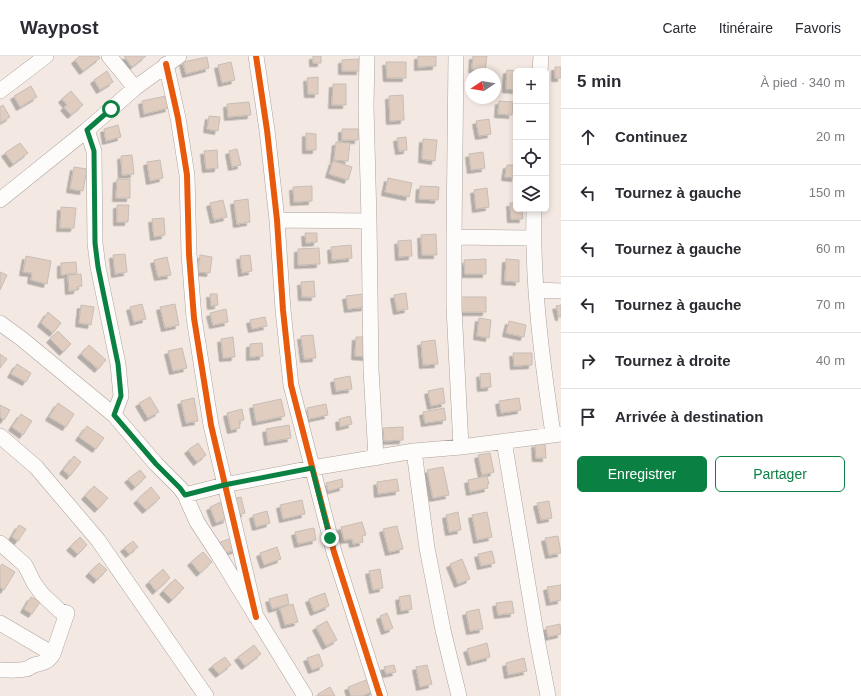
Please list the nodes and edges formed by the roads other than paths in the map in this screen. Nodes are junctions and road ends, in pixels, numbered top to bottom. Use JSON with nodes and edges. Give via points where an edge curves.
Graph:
{"nodes":[{"id":1,"x":46,"y":56,"type":"edge"},
{"id":2,"x":109,"y":56,"type":"edge"},
{"id":3,"x":179,"y":56,"type":"edge"},
{"id":4,"x":256,"y":56,"type":"edge"},
{"id":5,"x":367,"y":56,"type":"edge"},
{"id":6,"x":456,"y":56,"type":"edge"},
{"id":7,"x":541,"y":56,"type":"edge"},
{"id":8,"x":166,"y":64,"type":"junction"},
{"id":9,"x":540,"y":68,"type":"edge"},
{"id":10,"x":135,"y":88,"type":"junction"},
{"id":11,"x":0,"y":91,"type":"edge"},
{"id":12,"x":87,"y":130,"type":"junction"},
{"id":13,"x":0,"y":200,"type":"edge"},
{"id":14,"x":534,"y":212,"type":"edge"},
{"id":15,"x":277,"y":220,"type":"junction"},
{"id":16,"x":369,"y":221,"type":"junction"},
{"id":17,"x":454,"y":237,"type":"junction"},
{"id":18,"x":534,"y":238,"type":"junction"},
{"id":19,"x":536,"y":290,"type":"junction"},
{"id":20,"x":561,"y":291,"type":"edge"},
{"id":21,"x":0,"y":323,"type":"edge"},
{"id":22,"x":114,"y":415,"type":"junction"},
{"id":23,"x":557,"y":434,"type":"edge"},
{"id":24,"x":0,"y":436,"type":"edge"},
{"id":25,"x":504,"y":441,"type":"junction"},
{"id":26,"x":461,"y":447,"type":"junction"},
{"id":27,"x":414,"y":451,"type":"junction"},
{"id":28,"x":376,"y":458,"type":"junction"},
{"id":29,"x":312,"y":468,"type":"junction"},
{"id":30,"x":224,"y":485,"type":"junction"},
{"id":31,"x":185,"y":495,"type":"junction"},
{"id":32,"x":0,"y":543,"type":"edge"},
{"id":33,"x":256,"y":617,"type":"junction"},
{"id":34,"x":0,"y":623,"type":"edge"},
{"id":35,"x":53,"y":654,"type":"junction"},
{"id":36,"x":0,"y":670,"type":"edge"},
{"id":37,"x":206,"y":696,"type":"edge"},
{"id":38,"x":304,"y":696,"type":"edge"},
{"id":39,"x":380,"y":696,"type":"edge"},
{"id":40,"x":459,"y":696,"type":"edge"},
{"id":41,"x":548,"y":696,"type":"edge"}],
"edges":[{"from":1,"to":11,"type":"street"},
{"from":2,"to":10,"type":"street"},
{"from":3,"to":8,"type":"street"},
{"from":4,"to":15,"type":"street"},
{"from":5,"to":16,"type":"street"},
{"from":6,"to":17,"type":"street"},
{"from":7,"to":9,"type":"street"},
{"from":8,"to":10,"type":"street"},
{"from":8,"to":30,"type":"street","via":[[187,175],[194,318],[211,425]]},
{"from":10,"to":12,"type":"street"},
{"from":12,"to":13,"type":"street"},
{"from":12,"to":22,"type":"street","via":[[94,151],[95,243],[98,267],[118,364],[121,396]]},
{"from":14,"to":18,"type":"street"},
{"from":15,"to":16,"type":"street"},
{"from":15,"to":29,"type":"street","via":[[291,385]]},
{"from":16,"to":28,"type":"street","via":[[371,369]]},
{"from":17,"to":18,"type":"street"},
{"from":17,"to":26,"type":"street","via":[[454,307]]},
{"from":18,"to":19,"type":"street"},
{"from":19,"to":20,"type":"street"},
{"from":19,"to":23,"type":"street","via":[[542,364]]},
{"from":21,"to":22,"type":"street"},
{"from":22,"to":31,"type":"street"},
{"from":23,"to":25,"type":"street"},
{"from":24,"to":37,"type":"street","via":[[36,466],[98,540]]},
{"from":25,"to":26,"type":"street"},
{"from":25,"to":41,"type":"street"},
{"from":26,"to":27,"type":"street"},
{"from":27,"to":28,"type":"street"},
{"from":27,"to":40,"type":"street","via":[[427,548]]},
{"from":28,"to":29,"type":"street"},
{"from":29,"to":30,"type":"street"},
{"from":29,"to":39,"type":"street","via":[[334,552]]},
{"from":30,"to":31,"type":"street"},
{"from":30,"to":33,"type":"street"},
{"from":31,"to":33,"type":"street","via":[[197,522]]},
{"from":32,"to":35,"type":"street","via":[[25,565],[42,594],[60,611],[67,614]]},
{"from":33,"to":38,"type":"street"},
{"from":34,"to":35,"type":"street"},
{"from":35,"to":36,"type":"street","via":[[49,660],[28,669]]}]}
